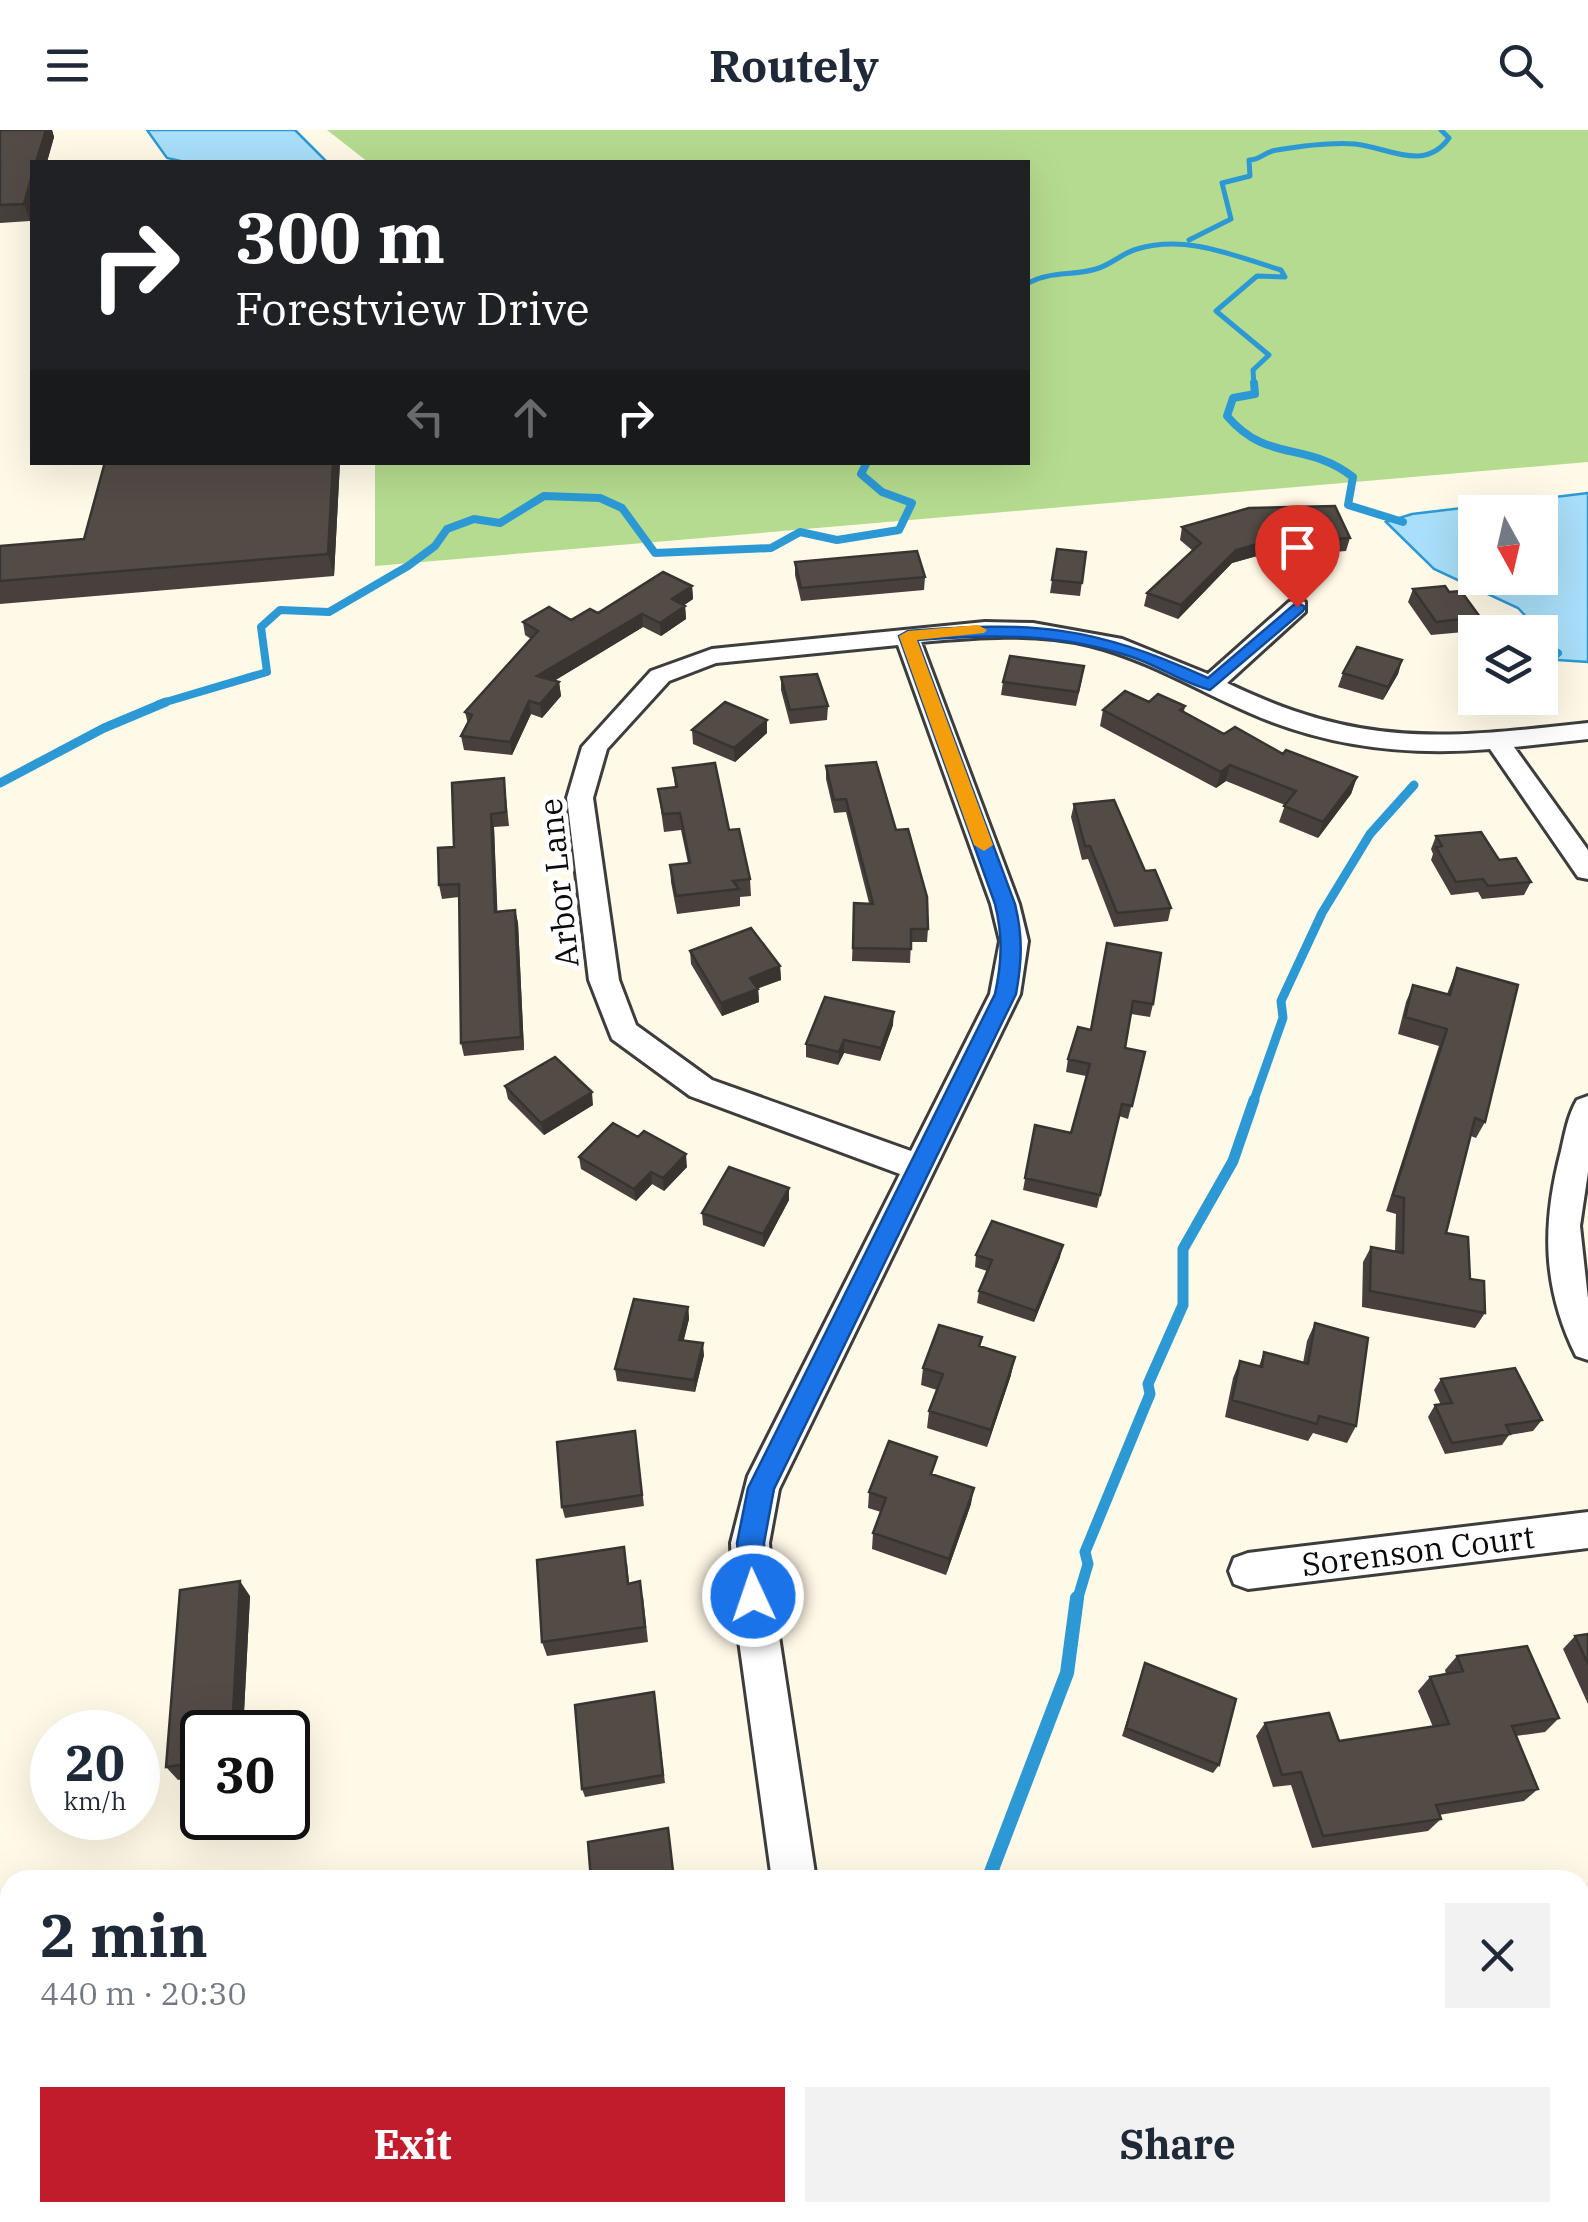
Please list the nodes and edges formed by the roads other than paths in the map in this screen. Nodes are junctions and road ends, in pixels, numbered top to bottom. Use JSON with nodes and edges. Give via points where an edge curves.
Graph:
{"nodes":[{"id":1,"x":1297,"y":607,"type":"dead end"},
{"id":2,"x":908,"y":636,"type":"junction"},
{"id":3,"x":1210,"y":685,"type":"junction"},
{"id":4,"x":1588,"y":731,"type":"edge"},
{"id":5,"x":1497,"y":740,"type":"junction"},
{"id":6,"x":1588,"y":870,"type":"edge"},
{"id":7,"x":1588,"y":1108,"type":"edge"},
{"id":8,"x":918,"y":1167,"type":"junction"},
{"id":9,"x":1588,"y":1345,"type":"edge"},
{"id":10,"x":1588,"y":1530,"type":"edge"},
{"id":11,"x":1248,"y":1570,"type":"dead end"},
{"id":12,"x":793,"y":1870,"type":"edge"}],
"edges":[{"from":1,"to":3,"type":"street"},
{"from":2,"to":3,"type":"street","name":"Arbor Lane","via":[[1004,628],[1083,636]]},
{"from":2,"to":8,"type":"street","via":[[1014,940],[1005,994]]},
{"from":2,"to":8,"type":"street","name":"Arbor Lane","via":[[712,656],[660,676],[595,746],[580,798],[604,980],[622,1031],[700,1088]]},
{"from":3,"to":5,"type":"street","name":"Arbor Lane","via":[[1306,726],[1361,740],[1428,746]]},
{"from":4,"to":5,"type":"street","name":"Arbor Lane"},
{"from":5,"to":6,"type":"street"},
{"from":7,"to":9,"type":"street","via":[[1562,1208],[1560,1246]]},
{"from":8,"to":12,"type":"street","via":[[761,1488],[750,1543]]},
{"from":10,"to":11,"type":"street","name":"Sorenson Court"}]}
